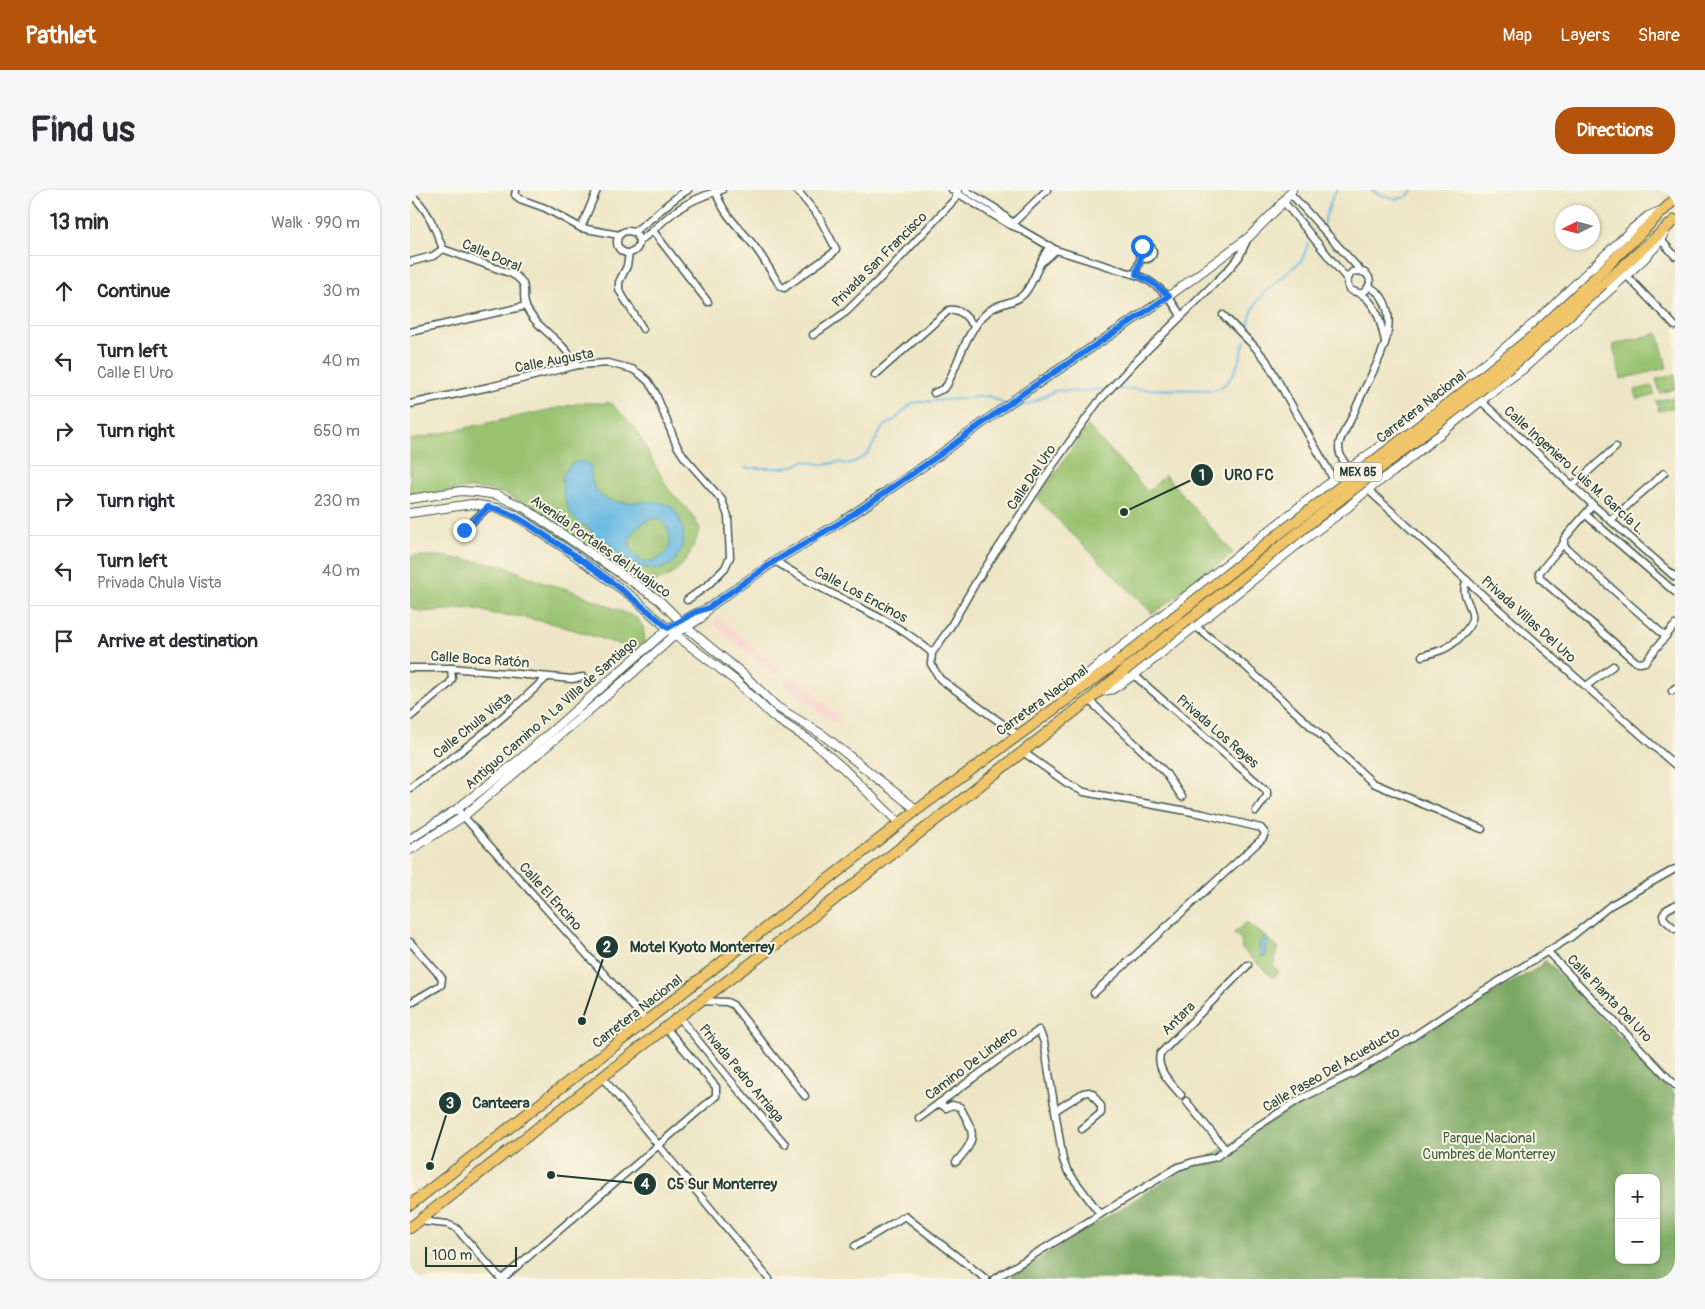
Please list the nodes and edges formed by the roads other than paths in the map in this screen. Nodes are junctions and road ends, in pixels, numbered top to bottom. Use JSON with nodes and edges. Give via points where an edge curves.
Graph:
{"nodes":[{"id":1,"x":597,"y":190,"type":"edge"},
{"id":2,"x":688,"y":190,"type":"edge"},
{"id":3,"x":797,"y":190,"type":"edge"},
{"id":4,"x":965,"y":190,"type":"edge"},
{"id":5,"x":1047,"y":190,"type":"edge"},
{"id":6,"x":718,"y":191,"type":"edge"},
{"id":7,"x":955,"y":191,"type":"edge"},
{"id":8,"x":1291,"y":191,"type":"edge"},
{"id":9,"x":516,"y":193,"type":"edge"},
{"id":10,"x":410,"y":194,"type":"edge"},
{"id":11,"x":1675,"y":199,"type":"edge"},
{"id":12,"x":1283,"y":201,"type":"junction"},
{"id":13,"x":1664,"y":209,"type":"junction"},
{"id":14,"x":1675,"y":220,"type":"edge"},
{"id":15,"x":1014,"y":225,"type":"junction"},
{"id":16,"x":581,"y":228,"type":"junction"},
{"id":17,"x":1666,"y":228,"type":"junction"},
{"id":18,"x":653,"y":231,"type":"junction"},
{"id":19,"x":633,"y":232,"type":"junction"},
{"id":20,"x":619,"y":235,"type":"junction"},
{"id":21,"x":1249,"y":237,"type":"junction"},
{"id":22,"x":1661,"y":240,"type":"junction"},
{"id":23,"x":639,"y":241,"type":"junction"},
{"id":24,"x":1053,"y":248,"type":"junction"},
{"id":25,"x":443,"y":249,"type":"junction"},
{"id":26,"x":629,"y":253,"type":"junction"},
{"id":27,"x":1675,"y":256,"type":"edge"},
{"id":28,"x":1141,"y":257,"type":"dead end"},
{"id":29,"x":410,"y":262,"type":"edge"},
{"id":30,"x":1360,"y":270,"type":"junction"},
{"id":31,"x":1136,"y":274,"type":"junction"},
{"id":32,"x":1627,"y":276,"type":"junction"},
{"id":33,"x":1347,"y":278,"type":"junction"},
{"id":34,"x":1601,"y":280,"type":"junction"},
{"id":35,"x":1369,"y":286,"type":"junction"},
{"id":36,"x":1360,"y":294,"type":"junction"},
{"id":37,"x":1169,"y":296,"type":"junction"},
{"id":38,"x":708,"y":302,"type":"dead end"},
{"id":39,"x":526,"y":306,"type":"junction"},
{"id":40,"x":1223,"y":315,"type":"dead end"},
{"id":41,"x":1181,"y":316,"type":"junction"},
{"id":42,"x":1675,"y":326,"type":"edge"},
{"id":43,"x":974,"y":327,"type":"junction"},
{"id":44,"x":643,"y":329,"type":"dead end"},
{"id":45,"x":410,"y":332,"type":"edge"},
{"id":46,"x":813,"y":335,"type":"dead end"},
{"id":47,"x":1385,"y":342,"type":"junction"},
{"id":48,"x":578,"y":365,"type":"junction"},
{"id":49,"x":875,"y":375,"type":"dead end"},
{"id":50,"x":934,"y":393,"type":"dead end"},
{"id":51,"x":1481,"y":401,"type":"junction"},
{"id":52,"x":410,"y":404,"type":"edge"},
{"id":53,"x":1616,"y":447,"type":"dead end"},
{"id":54,"x":1376,"y":449,"type":"junction"},
{"id":55,"x":1349,"y":468,"type":"junction"},
{"id":56,"x":1393,"y":472,"type":"junction"},
{"id":57,"x":1664,"y":473,"type":"dead end"},
{"id":58,"x":1331,"y":482,"type":"junction"},
{"id":59,"x":1573,"y":485,"type":"junction"},
{"id":60,"x":1368,"y":490,"type":"junction"},
{"id":61,"x":410,"y":499,"type":"edge"},
{"id":62,"x":1593,"y":505,"type":"junction"},
{"id":63,"x":488,"y":507,"type":"junction"},
{"id":64,"x":1347,"y":508,"type":"junction"},
{"id":65,"x":410,"y":513,"type":"edge"},
{"id":66,"x":1586,"y":515,"type":"junction"},
{"id":67,"x":1611,"y":520,"type":"junction"},
{"id":68,"x":464,"y":530,"type":"dead end"},
{"id":69,"x":1563,"y":544,"type":"junction"},
{"id":70,"x":775,"y":561,"type":"junction"},
{"id":71,"x":1675,"y":577,"type":"edge"},
{"id":72,"x":1467,"y":580,"type":"junction"},
{"id":73,"x":646,"y":591,"type":"junction"},
{"id":74,"x":1675,"y":592,"type":"edge"},
{"id":75,"x":687,"y":600,"type":"dead end"},
{"id":76,"x":638,"y":602,"type":"junction"},
{"id":77,"x":684,"y":624,"type":"junction"},
{"id":78,"x":1675,"y":625,"type":"edge"},
{"id":79,"x":1196,"y":626,"type":"junction"},
{"id":80,"x":668,"y":628,"type":"junction"},
{"id":81,"x":676,"y":634,"type":"junction"},
{"id":82,"x":1665,"y":636,"type":"junction"},
{"id":83,"x":932,"y":653,"type":"junction"},
{"id":84,"x":1422,"y":656,"type":"dead end"},
{"id":85,"x":1613,"y":666,"type":"dead end"},
{"id":86,"x":410,"y":668,"type":"edge"},
{"id":87,"x":452,"y":668,"type":"junction"},
{"id":88,"x":1129,"y":672,"type":"junction"},
{"id":89,"x":547,"y":677,"type":"junction"},
{"id":90,"x":583,"y":677,"type":"dead end"},
{"id":91,"x":1586,"y":686,"type":"junction"},
{"id":92,"x":1070,"y":697,"type":"junction"},
{"id":93,"x":1089,"y":700,"type":"junction"},
{"id":94,"x":410,"y":717,"type":"edge"},
{"id":95,"x":1018,"y":735,"type":"junction"},
{"id":96,"x":1023,"y":752,"type":"junction"},
{"id":97,"x":853,"y":758,"type":"junction"},
{"id":98,"x":1675,"y":764,"type":"edge"},
{"id":99,"x":843,"y":768,"type":"junction"},
{"id":100,"x":410,"y":788,"type":"edge"},
{"id":101,"x":1182,"y":797,"type":"dead end"},
{"id":102,"x":457,"y":809,"type":"junction"},
{"id":103,"x":917,"y":810,"type":"junction"},
{"id":104,"x":1256,"y":811,"type":"dead end"},
{"id":105,"x":464,"y":816,"type":"junction"},
{"id":106,"x":900,"y":824,"type":"junction"},
{"id":107,"x":1482,"y":829,"type":"dead end"},
{"id":108,"x":410,"y":839,"type":"edge"},
{"id":109,"x":410,"y":850,"type":"edge"},
{"id":110,"x":1675,"y":869,"type":"edge"},
{"id":111,"x":1675,"y":905,"type":"edge"},
{"id":112,"x":1675,"y":929,"type":"edge"},
{"id":113,"x":410,"y":942,"type":"edge"},
{"id":114,"x":1547,"y":951,"type":"junction"},
{"id":115,"x":1248,"y":965,"type":"dead end"},
{"id":116,"x":1094,"y":993,"type":"dead end"},
{"id":117,"x":701,"y":1001,"type":"junction"},
{"id":118,"x":410,"y":1003,"type":"edge"},
{"id":119,"x":679,"y":1017,"type":"junction"},
{"id":120,"x":646,"y":1021,"type":"junction"},
{"id":121,"x":666,"y":1028,"type":"junction"},
{"id":122,"x":602,"y":1077,"type":"junction"},
{"id":123,"x":1675,"y":1085,"type":"edge"},
{"id":124,"x":805,"y":1096,"type":"dead end"},
{"id":125,"x":939,"y":1103,"type":"junction"},
{"id":126,"x":1056,"y":1110,"type":"junction"},
{"id":127,"x":919,"y":1118,"type":"dead end"},
{"id":128,"x":1082,"y":1129,"type":"dead end"},
{"id":129,"x":785,"y":1144,"type":"dead end"},
{"id":130,"x":659,"y":1145,"type":"junction"},
{"id":131,"x":1226,"y":1150,"type":"junction"},
{"id":132,"x":956,"y":1162,"type":"dead end"},
{"id":133,"x":410,"y":1205,"type":"edge"},
{"id":134,"x":1100,"y":1214,"type":"junction"},
{"id":135,"x":419,"y":1221,"type":"junction"},
{"id":136,"x":410,"y":1228,"type":"edge"},
{"id":137,"x":855,"y":1246,"type":"dead end"},
{"id":138,"x":501,"y":1279,"type":"edge"},
{"id":139,"x":769,"y":1279,"type":"edge"},
{"id":140,"x":986,"y":1279,"type":"edge"},
{"id":141,"x":994,"y":1279,"type":"edge"}],
"edges":[{"from":1,"to":16,"type":"street"},
{"from":2,"to":19,"type":"street"},
{"from":3,"to":6,"type":"street","via":[[836,249],[784,288],[754,246],[733,224],[720,204]]},
{"from":4,"to":15,"type":"street","via":[[995,208]]},
{"from":5,"to":15,"type":"street"},
{"from":6,"to":18,"type":"street","via":[[691,201]]},
{"from":7,"to":15,"type":"street"},
{"from":7,"to":46,"type":"street","name":"Privada San Francisco","via":[[954,199],[866,294]]},
{"from":8,"to":12,"type":"street","name":"Antiguo Camino A La Villa de Santiago"},
{"from":8,"to":30,"type":"street"},
{"from":9,"to":16,"type":"street","via":[[520,199],[545,208]]},
{"from":10,"to":25,"type":"street","name":"Calle Doral","via":[[430,218]]},
{"from":11,"to":13,"type":"highway","name":"Carretera Nacional","number":"MEX 85"},
{"from":12,"to":21,"type":"street","name":"Antiguo Camino A La Villa de Santiago"},
{"from":12,"to":33,"type":"street"},
{"from":13,"to":34,"type":"highway","name":"Carretera Nacional","number":"MEX 85"},
{"from":13,"to":54,"type":"street","number":"MEX 85","via":[[1640,222],[1540,318]]},
{"from":14,"to":17,"type":"highway","name":"Carretera Nacional","number":"MEX 85"},
{"from":15,"to":24,"type":"street"},
{"from":16,"to":20,"type":"street"},
{"from":17,"to":22,"type":"street","number":"MEX 85"},
{"from":17,"to":34,"type":"highway","name":"Carretera Nacional","number":"MEX 85"},
{"from":18,"to":23,"type":"street"},
{"from":18,"to":38,"type":"street"},
{"from":19,"to":20,"type":"street","via":[[625,231]]},
{"from":19,"to":23,"type":"street"},
{"from":20,"to":26,"type":"street","via":[[618,246],[622,252]]},
{"from":21,"to":37,"type":"street","name":"Antiguo Camino A La Villa de Santiago"},
{"from":21,"to":41,"type":"street","name":"Calle Del Uro","via":[[1228,270]]},
{"from":22,"to":27,"type":"street"},
{"from":22,"to":32,"type":"street","number":"MEX 85"},
{"from":23,"to":26,"type":"street","via":[[638,248]]},
{"from":24,"to":31,"type":"street"},
{"from":24,"to":43,"type":"street","via":[[1024,293],[989,310]]},
{"from":25,"to":29,"type":"street","via":[[433,256]]},
{"from":25,"to":39,"type":"street","name":"Calle Doral","via":[[517,277],[523,285]]},
{"from":26,"to":44,"type":"street","via":[[618,290]]},
{"from":28,"to":31,"type":"street"},
{"from":30,"to":33,"type":"street"},
{"from":30,"to":35,"type":"street","via":[[1370,279]]},
{"from":31,"to":37,"type":"street"},
{"from":32,"to":42,"type":"street"},
{"from":32,"to":51,"type":"street","number":"MEX 85","via":[[1522,370]]},
{"from":33,"to":36,"type":"street","via":[[1350,290]]},
{"from":34,"to":88,"type":"highway","name":"Carretera Nacional","number":"MEX 85","bridge":true,"via":[[1519,360],[1316,518]]},
{"from":34,"to":92,"type":"highway","name":"Carretera Nacional","number":"MEX 85","bridge":true,"via":[[1457,397]]},
{"from":35,"to":36,"type":"street"},
{"from":35,"to":47,"type":"street","via":[[1380,295],[1387,311]]},
{"from":36,"to":47,"type":"street","via":[[1374,307]]},
{"from":37,"to":41,"type":"street"},
{"from":37,"to":70,"type":"street","name":"Antiguo Camino A La Villa de Santiago","via":[[868,504]]},
{"from":39,"to":45,"type":"street"},
{"from":39,"to":48,"type":"street","name":"Calle Doral","via":[[539,325]]},
{"from":40,"to":58,"type":"street","via":[[1266,360]]},
{"from":41,"to":83,"type":"street","name":"Calle Del Uro","via":[[1098,402],[1053,465]]},
{"from":43,"to":49,"type":"street","via":[[961,312],[949,310]]},
{"from":43,"to":50,"type":"street","via":[[948,385]]},
{"from":47,"to":55,"type":"street","via":[[1340,438],[1341,456]]},
{"from":48,"to":52,"type":"street","name":"Calle Augusta"},
{"from":48,"to":75,"type":"street","name":"Calle Augusta","via":[[608,363],[632,368],[648,381],[685,458],[722,500],[728,516],[730,557],[725,568]]},
{"from":51,"to":56,"type":"street","number":"MEX 85"},
{"from":51,"to":59,"type":"street","name":"Calle Ingeniero Luis M. García L."},
{"from":53,"to":59,"type":"street"},
{"from":54,"to":55,"type":"street","number":"MEX 85"},
{"from":54,"to":56,"type":"street","number":"MEX 85","via":[[1372,460],[1377,470]]},
{"from":55,"to":58,"type":"street","number":"MEX 85"},
{"from":55,"to":60,"type":"street","number":"MEX 85"},
{"from":56,"to":60,"type":"street","number":"MEX 85"},
{"from":57,"to":67,"type":"street"},
{"from":58,"to":64,"type":"street","number":"MEX 85","via":[[1342,492]]},
{"from":58,"to":92,"type":"street","number":"MEX 85","via":[[1083,677]]},
{"from":59,"to":62,"type":"street","name":"Calle Ingeniero Luis M. García L."},
{"from":60,"to":64,"type":"street","number":"MEX 85"},
{"from":60,"to":72,"type":"street","name":"Privada Villas Del Uro"},
{"from":61,"to":73,"type":"street","name":"Avenida Portales del Huajuco","via":[[461,492],[497,495],[515,502]]},
{"from":62,"to":66,"type":"street"},
{"from":62,"to":67,"type":"street","name":"Calle Ingeniero Luis M. García L."},
{"from":63,"to":65,"type":"street","name":"Avenida Portales del Huajuco","via":[[465,505]]},
{"from":63,"to":68,"type":"street"},
{"from":63,"to":76,"type":"street","name":"Avenida Portales del Huajuco","via":[[515,516]]},
{"from":64,"to":79,"type":"street","number":"MEX 85"},
{"from":66,"to":69,"type":"street"},
{"from":66,"to":74,"type":"street"},
{"from":67,"to":71,"type":"street","name":"Calle Ingeniero Luis M. García L."},
{"from":69,"to":82,"type":"street"},
{"from":69,"to":82,"type":"street","via":[[1539,573],[1541,579],[1640,664]]},
{"from":70,"to":77,"type":"street","name":"Antiguo Camino A La Villa de Santiago","via":[[708,608],[701,618]]},
{"from":70,"to":83,"type":"street","name":"Calle Los Encinos","via":[[884,619]]},
{"from":72,"to":84,"type":"street","via":[[1464,593],[1472,614],[1471,626],[1445,649]]},
{"from":72,"to":91,"type":"street","name":"Privada Villas Del Uro"},
{"from":73,"to":76,"type":"street"},
{"from":73,"to":77,"type":"street","name":"Avenida Portales del Huajuco"},
{"from":76,"to":80,"type":"street","name":"Avenida Portales del Huajuco"},
{"from":77,"to":80,"type":"street","name":"Antiguo Camino A La Villa de Santiago"},
{"from":77,"to":81,"type":"street","name":"Antiguo Camino A La Villa de Santiago"},
{"from":77,"to":97,"type":"street","name":"Avenida Portales del Huajuco","via":[[777,708],[823,735]]},
{"from":78,"to":82,"type":"street"},
{"from":79,"to":88,"type":"street","number":"MEX 85"},
{"from":79,"to":107,"type":"street","via":[[1373,783]]},
{"from":80,"to":81,"type":"street","name":"Avenida Portales del Huajuco"},
{"from":80,"to":102,"type":"street","name":"Antiguo Camino A La Villa de Santiago","via":[[526,754]]},
{"from":81,"to":99,"type":"street","name":"Avenida Portales del Huajuco","via":[[736,681],[774,717],[814,743]]},
{"from":81,"to":105,"type":"street","name":"Antiguo Camino A La Villa de Santiago"},
{"from":83,"to":95,"type":"street","via":[[931,664],[940,679]]},
{"from":85,"to":91,"type":"street"},
{"from":86,"to":87,"type":"street","name":"Calle Boca Ratón"},
{"from":87,"to":89,"type":"street","name":"Calle Boca Ratón"},
{"from":87,"to":94,"type":"street","via":[[450,684]]},
{"from":88,"to":93,"type":"highway","name":"Carretera Nacional","number":"MEX 85"},
{"from":88,"to":104,"type":"street","name":"Privada Los Reyes","via":[[1267,791]]},
{"from":89,"to":90,"type":"street","name":"Calle Boca Ratón"},
{"from":89,"to":100,"type":"street","name":"Calle Chula Vista","via":[[487,731]]},
{"from":91,"to":98,"type":"street","name":"Privada Villas Del Uro"},
{"from":92,"to":95,"type":"highway","name":"Carretera Nacional","number":"MEX 85"},
{"from":93,"to":96,"type":"highway","name":"Carretera Nacional","number":"MEX 85"},
{"from":93,"to":101,"type":"street","via":[[1165,772]]},
{"from":95,"to":103,"type":"highway","name":"Carretera Nacional","number":"MEX 85"},
{"from":96,"to":116,"type":"street","via":[[1084,792],[1203,814],[1261,828],[1265,833]]},
{"from":96,"to":117,"type":"highway","name":"Carretera Nacional","number":"MEX 85"},
{"from":97,"to":99,"type":"street"},
{"from":97,"to":103,"type":"street","name":"Avenida Portales del Huajuco"},
{"from":99,"to":106,"type":"street","name":"Avenida Portales del Huajuco"},
{"from":102,"to":105,"type":"street","name":"Calle El Encino"},
{"from":102,"to":108,"type":"street","name":"Antiguo Camino A La Villa de Santiago"},
{"from":103,"to":106,"type":"highway","name":"Carretera Nacional","number":"MEX 85"},
{"from":105,"to":109,"type":"street","name":"Antiguo Camino A La Villa de Santiago"},
{"from":105,"to":120,"type":"street","name":"Calle El Encino"},
{"from":106,"to":120,"type":"highway","name":"Carretera Nacional","number":"MEX 85"},
{"from":110,"to":114,"type":"street","name":"Calle Paseo Del Acueducto","via":[[1611,905],[1571,937]]},
{"from":111,"to":112,"type":"street","via":[[1663,915]]},
{"from":113,"to":118,"type":"street","via":[[442,982]]},
{"from":114,"to":123,"type":"street","name":"Calle Planta Del Uro"},
{"from":114,"to":131,"type":"street","name":"Calle Paseo Del Acueducto","via":[[1354,1073],[1300,1099]]},
{"from":115,"to":131,"type":"street","name":"Antara","via":[[1160,1054],[1159,1059],[1162,1071]]},
{"from":117,"to":119,"type":"highway","name":"Carretera Nacional","number":"MEX 85"},
{"from":117,"to":124,"type":"street","via":[[733,1004]]},
{"from":119,"to":121,"type":"highway","name":"Carretera Nacional","number":"MEX 85"},
{"from":119,"to":129,"type":"street","name":"Privada Pedro Arriaga"},
{"from":120,"to":133,"type":"highway","name":"Carretera Nacional","number":"MEX 85"},
{"from":121,"to":122,"type":"highway","name":"Carretera Nacional","number":"MEX 85"},
{"from":121,"to":130,"type":"street","via":[[716,1087],[718,1094]]},
{"from":122,"to":130,"type":"street"},
{"from":122,"to":135,"type":"highway","name":"Carretera Nacional","number":"MEX 85"},
{"from":125,"to":126,"type":"street","name":"Camino De Lindero","via":[[1039,1030]]},
{"from":125,"to":127,"type":"street","name":"Camino De Lindero"},
{"from":125,"to":132,"type":"street","via":[[946,1108],[952,1105],[960,1107],[972,1128],[968,1149]]},
{"from":126,"to":128,"type":"street","via":[[1083,1093],[1092,1093],[1102,1113]]},
{"from":126,"to":134,"type":"street","via":[[1067,1170]]},
{"from":130,"to":138,"type":"street"},
{"from":130,"to":139,"type":"street"},
{"from":131,"to":134,"type":"street","name":"Calle Paseo Del Acueducto","via":[[1216,1157],[1178,1167]]},
{"from":134,"to":141,"type":"street","name":"Calle Paseo Del Acueducto"},
{"from":135,"to":136,"type":"highway","name":"Carretera Nacional","number":"MEX 85"},
{"from":135,"to":138,"type":"street","via":[[456,1228]]},
{"from":137,"to":140,"type":"street","via":[[905,1216]]}]}
